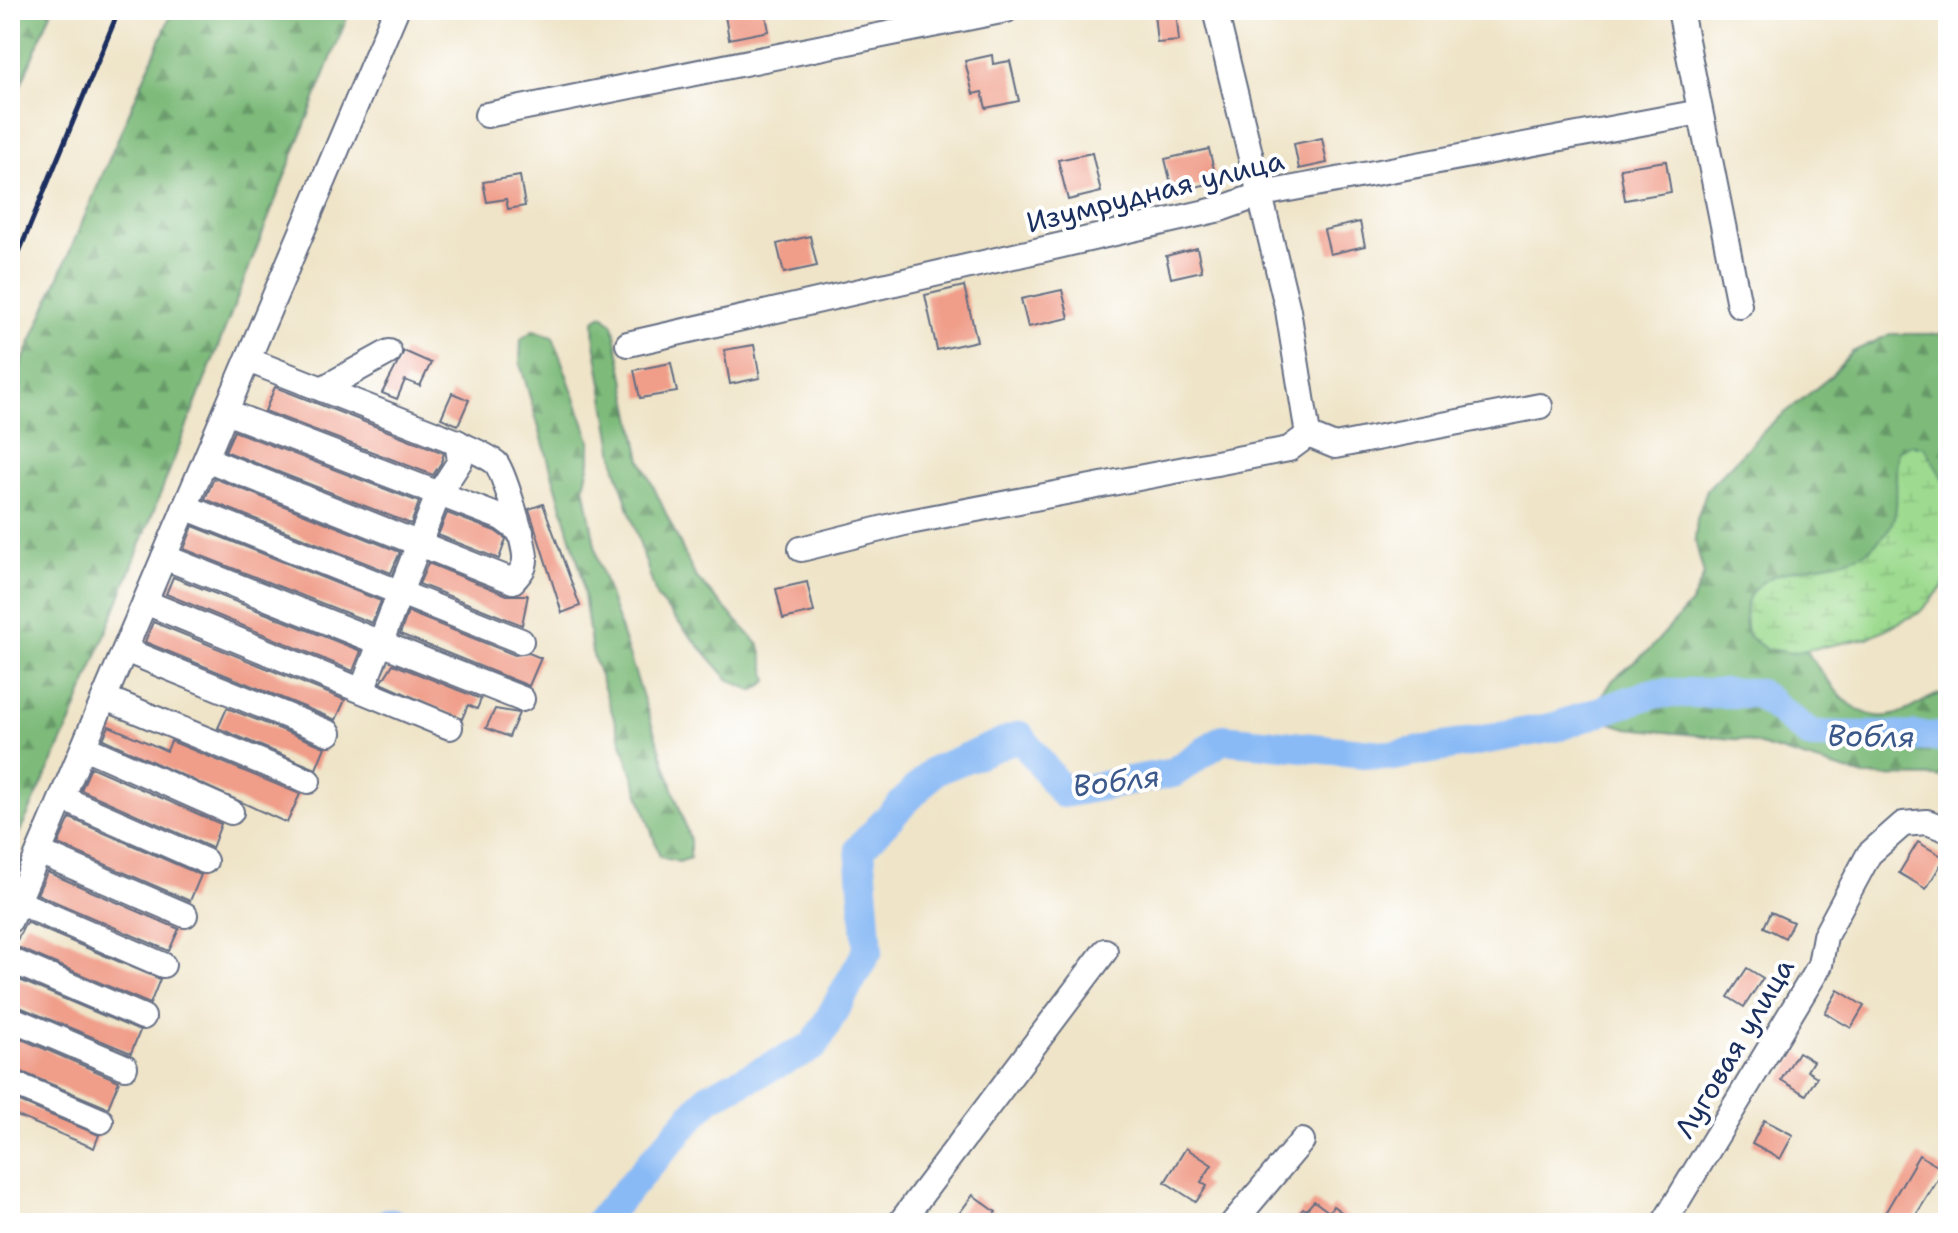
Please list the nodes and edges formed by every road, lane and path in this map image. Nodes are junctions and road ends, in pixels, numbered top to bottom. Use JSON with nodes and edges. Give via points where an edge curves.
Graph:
{"nodes":[{"id":1,"x":396,"y":10,"type":"edge"},
{"id":2,"x":1006,"y":10,"type":"edge"},
{"id":3,"x":1215,"y":10,"type":"edge"},
{"id":4,"x":1680,"y":10,"type":"edge"},
{"id":5,"x":1700,"y":112,"type":"junction"},
{"id":6,"x":487,"y":115,"type":"dead end"},
{"id":7,"x":1262,"y":194,"type":"junction"},
{"id":8,"x":1739,"y":305,"type":"dead end"},
{"id":9,"x":628,"y":344,"type":"dead end"},
{"id":10,"x":389,"y":352,"type":"dead end"},
{"id":11,"x":248,"y":360,"type":"junction"},
{"id":12,"x":322,"y":389,"type":"junction"},
{"id":13,"x":1540,"y":406,"type":"dead end"},
{"id":14,"x":226,"y":412,"type":"junction"},
{"id":15,"x":1308,"y":435,"type":"junction"},
{"id":16,"x":457,"y":442,"type":"junction"},
{"id":17,"x":206,"y":459,"type":"junction"},
{"id":18,"x":438,"y":495,"type":"junction"},
{"id":19,"x":185,"y":507,"type":"junction"},
{"id":20,"x":521,"y":532,"type":"junction"},
{"id":21,"x":419,"y":544,"type":"junction"},
{"id":22,"x":801,"y":549,"type":"dead end"},
{"id":23,"x":164,"y":557,"type":"junction"},
{"id":24,"x":400,"y":592,"type":"junction"},
{"id":25,"x":145,"y":602,"type":"junction"},
{"id":26,"x":521,"y":641,"type":"dead end"},
{"id":27,"x":380,"y":643,"type":"junction"},
{"id":28,"x":125,"y":650,"type":"junction"},
{"id":29,"x":362,"y":690,"type":"junction"},
{"id":30,"x":105,"y":698,"type":"junction"},
{"id":31,"x":522,"y":699,"type":"dead end"},
{"id":32,"x":450,"y":727,"type":"dead end"},
{"id":33,"x":329,"y":733,"type":"dead end"},
{"id":34,"x":84,"y":747,"type":"junction"},
{"id":35,"x":308,"y":781,"type":"dead end"},
{"id":36,"x":62,"y":798,"type":"junction"},
{"id":37,"x":231,"y":812,"type":"dead end"},
{"id":38,"x":1948,"y":830,"type":"edge"},
{"id":39,"x":39,"y":852,"type":"junction"},
{"id":40,"x":205,"y":861,"type":"dead end"},
{"id":41,"x":14,"y":911,"type":"edge"},
{"id":42,"x":185,"y":915,"type":"dead end"},
{"id":43,"x":1105,"y":951,"type":"dead end"},
{"id":44,"x":10,"y":960,"type":"edge"},
{"id":45,"x":163,"y":965,"type":"dead end"},
{"id":46,"x":143,"y":1017,"type":"dead end"},
{"id":47,"x":10,"y":1018,"type":"edge"},
{"id":48,"x":125,"y":1067,"type":"dead end"},
{"id":49,"x":10,"y":1082,"type":"edge"},
{"id":50,"x":101,"y":1121,"type":"dead end"},
{"id":51,"x":1302,"y":1141,"type":"dead end"},
{"id":52,"x":900,"y":1223,"type":"edge"},
{"id":53,"x":1233,"y":1223,"type":"edge"},
{"id":54,"x":1664,"y":1223,"type":"edge"}],
"edges":[{"from":1,"to":11,"type":"street"},
{"from":2,"to":6,"type":"street"},
{"from":3,"to":7,"type":"street"},
{"from":4,"to":5,"type":"street"},
{"from":5,"to":7,"type":"street","name":"Изумрудная улица"},
{"from":5,"to":8,"type":"street"},
{"from":7,"to":9,"type":"street","name":"Изумрудная улица","via":[[1205,213]]},
{"from":7,"to":15,"type":"street"},
{"from":10,"to":12,"type":"street"},
{"from":11,"to":12,"type":"street"},
{"from":11,"to":14,"type":"street"},
{"from":12,"to":16,"type":"street"},
{"from":13,"to":15,"type":"street","via":[[1335,446]]},
{"from":14,"to":17,"type":"street"},
{"from":14,"to":18,"type":"street"},
{"from":15,"to":22,"type":"street","via":[[1289,449],[904,523]]},
{"from":16,"to":18,"type":"street","via":[[460,461]]},
{"from":16,"to":20,"type":"street","via":[[498,465]]},
{"from":17,"to":19,"type":"street"},
{"from":17,"to":21,"type":"street"},
{"from":18,"to":20,"type":"street","via":[[502,518]]},
{"from":18,"to":21,"type":"street"},
{"from":19,"to":23,"type":"street"},
{"from":19,"to":24,"type":"street"},
{"from":20,"to":21,"type":"street","via":[[525,560],[513,581]]},
{"from":21,"to":24,"type":"street"},
{"from":23,"to":25,"type":"street"},
{"from":23,"to":27,"type":"street"},
{"from":24,"to":26,"type":"street"},
{"from":24,"to":27,"type":"street"},
{"from":25,"to":28,"type":"street"},
{"from":25,"to":29,"type":"street"},
{"from":27,"to":29,"type":"street"},
{"from":27,"to":31,"type":"street"},
{"from":28,"to":30,"type":"street"},
{"from":28,"to":33,"type":"street"},
{"from":29,"to":32,"type":"street"},
{"from":30,"to":34,"type":"street"},
{"from":30,"to":35,"type":"street"},
{"from":34,"to":36,"type":"street"},
{"from":34,"to":37,"type":"street"},
{"from":36,"to":39,"type":"street"},
{"from":36,"to":40,"type":"street"},
{"from":38,"to":54,"type":"street","name":"Луговая улица","via":[[1927,822],[1903,824],[1869,854],[1825,936],[1820,965]]},
{"from":39,"to":41,"type":"street"},
{"from":39,"to":42,"type":"street"},
{"from":41,"to":45,"type":"street"},
{"from":43,"to":52,"type":"street"},
{"from":44,"to":46,"type":"street"},
{"from":47,"to":48,"type":"street"},
{"from":49,"to":50,"type":"street"},
{"from":51,"to":53,"type":"street"}]}
